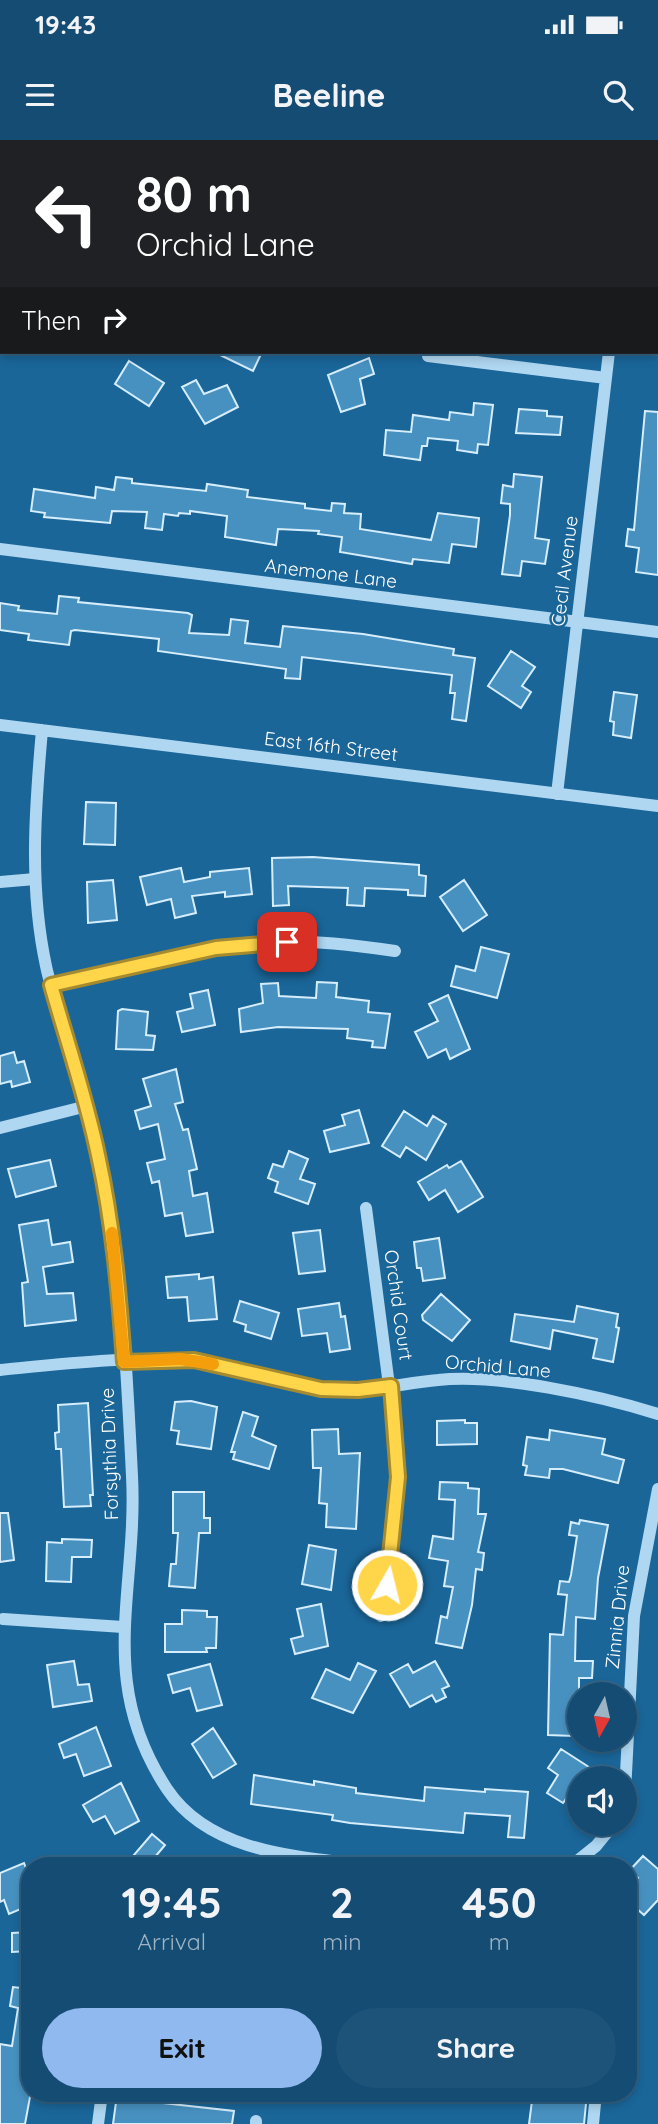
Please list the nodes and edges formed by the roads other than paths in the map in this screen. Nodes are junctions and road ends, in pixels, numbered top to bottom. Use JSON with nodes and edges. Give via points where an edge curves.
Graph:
{"nodes":[{"id":1,"x":609,"y":354,"type":"edge"},
{"id":2,"x":428,"y":356,"type":"dead end"},
{"id":3,"x":606,"y":378,"type":"junction"},
{"id":4,"x":0,"y":549,"type":"edge"},
{"id":5,"x":577,"y":623,"type":"junction"},
{"id":6,"x":658,"y":632,"type":"edge"},
{"id":7,"x":0,"y":725,"type":"edge"},
{"id":8,"x":43,"y":730,"type":"junction"},
{"id":9,"x":557,"y":794,"type":"junction"},
{"id":10,"x":658,"y":806,"type":"edge"},
{"id":11,"x":35,"y":879,"type":"junction"},
{"id":12,"x":0,"y":882,"type":"edge"},
{"id":13,"x":395,"y":951,"type":"dead end"},
{"id":14,"x":51,"y":985,"type":"junction"},
{"id":15,"x":87,"y":1106,"type":"junction"},
{"id":16,"x":0,"y":1128,"type":"edge"},
{"id":17,"x":366,"y":1208,"type":"dead end"},
{"id":18,"x":124,"y":1362,"type":"junction"},
{"id":19,"x":0,"y":1370,"type":"edge"},
{"id":20,"x":391,"y":1386,"type":"junction"},
{"id":21,"x":658,"y":1414,"type":"edge"},
{"id":22,"x":658,"y":1489,"type":"edge"},
{"id":23,"x":381,"y":1616,"type":"dead end"},
{"id":24,"x":3,"y":1619,"type":"dead end"},
{"id":25,"x":123,"y":1627,"type":"junction"},
{"id":26,"x":626,"y":1766,"type":"edge"},
{"id":27,"x":604,"y":1836,"type":"edge"},
{"id":28,"x":322,"y":1857,"type":"edge"},
{"id":29,"x":582,"y":1857,"type":"edge"},
{"id":30,"x":101,"y":2102,"type":"edge"},
{"id":31,"x":595,"y":2102,"type":"edge"},
{"id":32,"x":98,"y":2124,"type":"edge"},
{"id":33,"x":593,"y":2124,"type":"edge"}],
"edges":[{"from":1,"to":3,"type":"street","name":"Cecil Avenue"},
{"from":2,"to":3,"type":"street"},
{"from":3,"to":5,"type":"street","name":"Cecil Avenue"},
{"from":4,"to":5,"type":"street","name":"Anemone Lane"},
{"from":5,"to":6,"type":"street","name":"Anemone Lane"},
{"from":5,"to":9,"type":"street","name":"Cecil Avenue"},
{"from":7,"to":8,"type":"street","name":"East 16th Street"},
{"from":8,"to":9,"type":"street","name":"East 16th Street"},
{"from":8,"to":11,"type":"street","name":"Forsythia Drive","via":[[35,813]]},
{"from":9,"to":10,"type":"street","name":"East 16th Street"},
{"from":11,"to":12,"type":"street"},
{"from":11,"to":14,"type":"street","name":"Forsythia Drive"},
{"from":13,"to":14,"type":"street","via":[[273,942],[173,956]]},
{"from":14,"to":15,"type":"street","name":"Forsythia Drive"},
{"from":15,"to":16,"type":"street"},
{"from":15,"to":18,"type":"street","name":"Forsythia Drive","via":[[110,1220]]},
{"from":17,"to":20,"type":"street","name":"Orchid Court"},
{"from":18,"to":19,"type":"street","name":"Orchid Lane"},
{"from":18,"to":20,"type":"street","name":"Orchid Lane","via":[[194,1360],[321,1389]]},
{"from":18,"to":25,"type":"street","name":"Forsythia Drive","via":[[132,1482]]},
{"from":20,"to":21,"type":"street","name":"Orchid Lane","via":[[439,1379],[483,1380],[595,1397]]},
{"from":20,"to":23,"type":"street","name":"Orchid Court","via":[[398,1488]]},
{"from":22,"to":26,"type":"street","name":"Zinnia Drive","via":[[634,1616]]},
{"from":24,"to":25,"type":"street"},
{"from":25,"to":28,"type":"street","name":"Forsythia Drive","via":[[125,1677],[145,1745],[180,1808],[239,1843]]},
{"from":27,"to":29,"type":"street"},
{"from":30,"to":32,"type":"street"},
{"from":31,"to":33,"type":"street"}]}
